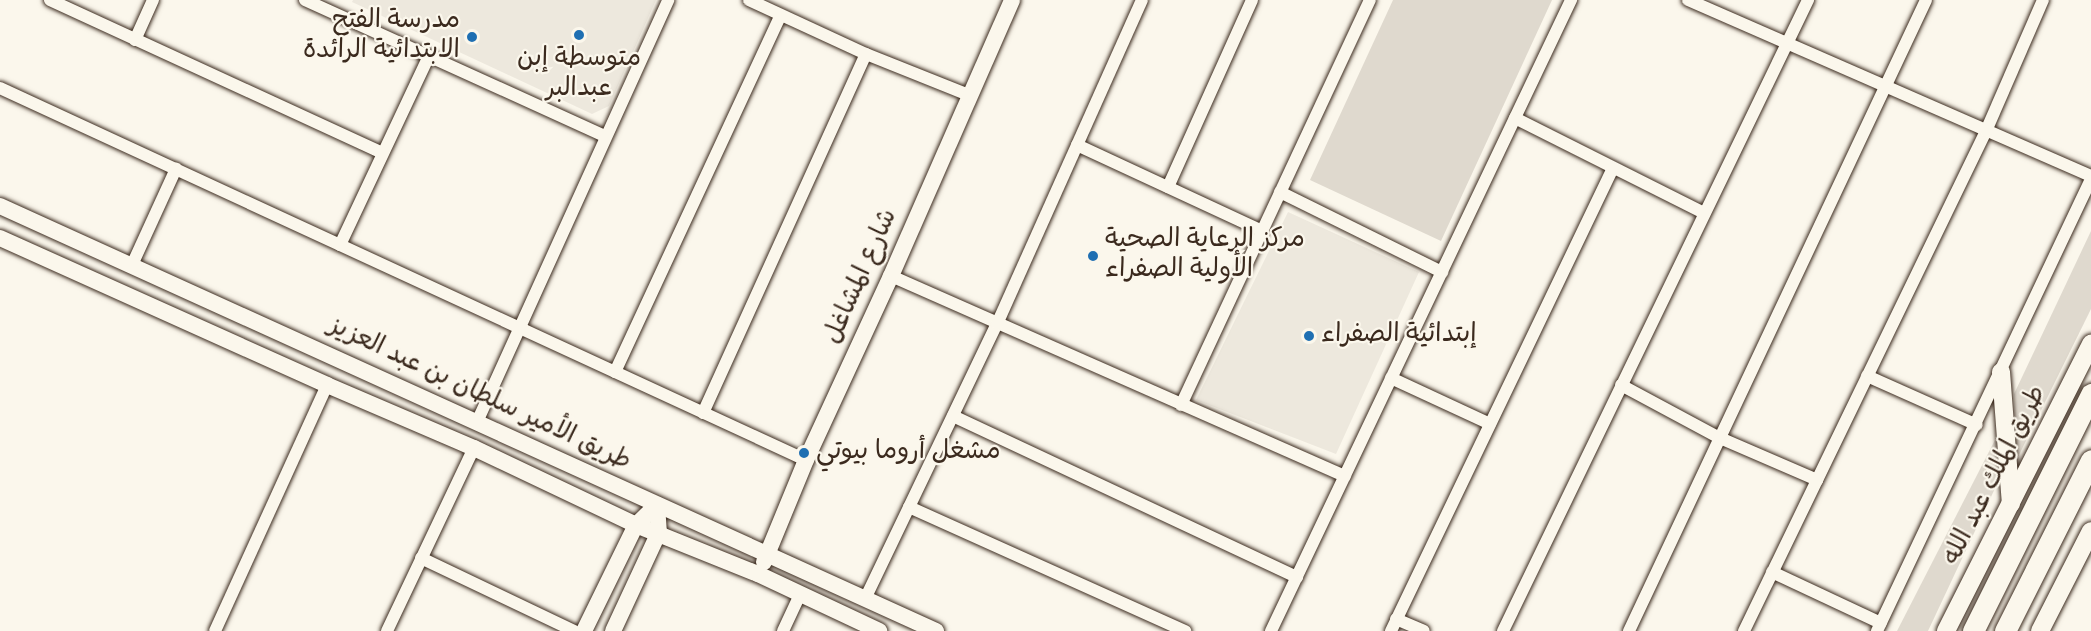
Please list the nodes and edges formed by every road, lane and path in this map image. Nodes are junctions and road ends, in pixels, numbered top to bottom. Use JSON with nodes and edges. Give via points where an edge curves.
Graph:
{"nodes":[{"id":1,"x":50,"y":0,"type":"edge"},
{"id":2,"x":153,"y":0,"type":"edge"},
{"id":3,"x":305,"y":0,"type":"edge"},
{"id":4,"x":340,"y":0,"type":"edge"},
{"id":5,"x":668,"y":0,"type":"edge"},
{"id":6,"x":749,"y":0,"type":"edge"},
{"id":7,"x":1012,"y":0,"type":"edge"},
{"id":8,"x":1142,"y":0,"type":"edge"},
{"id":9,"x":1252,"y":0,"type":"edge"},
{"id":10,"x":1370,"y":0,"type":"edge"},
{"id":11,"x":1571,"y":0,"type":"edge"},
{"id":12,"x":1688,"y":0,"type":"edge"},
{"id":13,"x":1808,"y":0,"type":"edge"},
{"id":14,"x":1926,"y":0,"type":"edge"},
{"id":15,"x":2043,"y":0,"type":"edge"},
{"id":16,"x":334,"y":13,"type":"junction"},
{"id":17,"x":780,"y":16,"type":"junction"},
{"id":18,"x":135,"y":40,"type":"junction"},
{"id":19,"x":1787,"y":44,"type":"junction"},
{"id":20,"x":866,"y":54,"type":"junction"},
{"id":21,"x":429,"y":56,"type":"junction"},
{"id":22,"x":1884,"y":86,"type":"junction"},
{"id":23,"x":0,"y":88,"type":"edge"},
{"id":24,"x":971,"y":96,"type":"junction"},
{"id":25,"x":1515,"y":118,"type":"junction"},
{"id":26,"x":1986,"y":131,"type":"junction"},
{"id":27,"x":604,"y":136,"type":"junction"},
{"id":28,"x":1077,"y":146,"type":"junction"},
{"id":29,"x":382,"y":153,"type":"junction"},
{"id":30,"x":1613,"y":168,"type":"junction"},
{"id":31,"x":176,"y":169,"type":"junction"},
{"id":32,"x":2091,"y":178,"type":"edge"},
{"id":33,"x":1168,"y":187,"type":"junction"},
{"id":34,"x":1280,"y":192,"type":"junction"},
{"id":35,"x":0,"y":206,"type":"edge"},
{"id":36,"x":1704,"y":213,"type":"junction"},
{"id":37,"x":1262,"y":231,"type":"junction"},
{"id":38,"x":0,"y":238,"type":"edge"},
{"id":39,"x":340,"y":245,"type":"junction"},
{"id":40,"x":132,"y":265,"type":"junction"},
{"id":41,"x":1442,"y":272,"type":"junction"},
{"id":42,"x":891,"y":276,"type":"junction"},
{"id":43,"x":996,"y":324,"type":"junction"},
{"id":44,"x":521,"y":328,"type":"junction"},
{"id":45,"x":2091,"y":344,"type":"edge"},
{"id":46,"x":615,"y":372,"type":"junction"},
{"id":47,"x":2001,"y":372,"type":"junction"},
{"id":48,"x":1867,"y":376,"type":"junction"},
{"id":49,"x":1391,"y":378,"type":"junction"},
{"id":50,"x":327,"y":385,"type":"junction"},
{"id":51,"x":1621,"y":385,"type":"junction"},
{"id":52,"x":2091,"y":394,"type":"edge"},
{"id":53,"x":1181,"y":405,"type":"junction"},
{"id":54,"x":703,"y":413,"type":"junction"},
{"id":55,"x":952,"y":416,"type":"junction"},
{"id":56,"x":477,"y":422,"type":"junction"},
{"id":57,"x":1490,"y":424,"type":"junction"},
{"id":58,"x":1977,"y":425,"type":"junction"},
{"id":59,"x":1720,"y":438,"type":"junction"},
{"id":60,"x":474,"y":448,"type":"junction"},
{"id":61,"x":806,"y":460,"type":"junction"},
{"id":62,"x":2091,"y":460,"type":"edge"},
{"id":63,"x":1345,"y":476,"type":"junction"},
{"id":64,"x":1817,"y":480,"type":"junction"},
{"id":65,"x":2011,"y":504,"type":"junction"},
{"id":66,"x":657,"y":505,"type":"junction"},
{"id":67,"x":909,"y":507,"type":"junction"},
{"id":68,"x":636,"y":525,"type":"junction"},
{"id":69,"x":2091,"y":531,"type":"edge"},
{"id":70,"x":659,"y":532,"type":"junction"},
{"id":71,"x":768,"y":554,"type":"junction"},
{"id":72,"x":421,"y":558,"type":"junction"},
{"id":73,"x":1772,"y":572,"type":"junction"},
{"id":74,"x":758,"y":574,"type":"junction"},
{"id":75,"x":1297,"y":577,"type":"junction"},
{"id":76,"x":800,"y":595,"type":"junction"},
{"id":77,"x":865,"y":599,"type":"junction"},
{"id":78,"x":1394,"y":625,"type":"edge"},
{"id":79,"x":1879,"y":627,"type":"edge"},
{"id":80,"x":216,"y":631,"type":"edge"},
{"id":81,"x":387,"y":631,"type":"edge"},
{"id":82,"x":574,"y":631,"type":"edge"},
{"id":83,"x":584,"y":631,"type":"edge"},
{"id":84,"x":613,"y":631,"type":"edge"},
{"id":85,"x":783,"y":631,"type":"edge"},
{"id":86,"x":879,"y":631,"type":"edge"},
{"id":87,"x":936,"y":631,"type":"edge"},
{"id":88,"x":1185,"y":631,"type":"edge"},
{"id":89,"x":1271,"y":631,"type":"edge"},
{"id":90,"x":1424,"y":631,"type":"edge"},
{"id":91,"x":1503,"y":631,"type":"edge"},
{"id":92,"x":1629,"y":631,"type":"edge"},
{"id":93,"x":1744,"y":631,"type":"edge"},
{"id":94,"x":1946,"y":631,"type":"edge"},
{"id":95,"x":1973,"y":631,"type":"edge"},
{"id":96,"x":2005,"y":631,"type":"edge"},
{"id":97,"x":2040,"y":631,"type":"edge"}],
"edges":[{"from":1,"to":18,"type":"street"},
{"from":2,"to":18,"type":"street"},
{"from":3,"to":16,"type":"street"},
{"from":4,"to":16,"type":"street"},
{"from":5,"to":27,"type":"street"},
{"from":6,"to":17,"type":"street"},
{"from":7,"to":24,"type":"main road","name":"شارع المشاغل"},
{"from":8,"to":28,"type":"street"},
{"from":9,"to":33,"type":"street"},
{"from":10,"to":34,"type":"street"},
{"from":11,"to":25,"type":"street"},
{"from":12,"to":19,"type":"street"},
{"from":13,"to":19,"type":"street"},
{"from":14,"to":22,"type":"street"},
{"from":15,"to":26,"type":"street"},
{"from":16,"to":21,"type":"street"},
{"from":17,"to":20,"type":"street"},
{"from":17,"to":46,"type":"street"},
{"from":18,"to":29,"type":"street"},
{"from":19,"to":22,"type":"street"},
{"from":19,"to":36,"type":"street"},
{"from":20,"to":24,"type":"street"},
{"from":20,"to":54,"type":"street"},
{"from":21,"to":27,"type":"street"},
{"from":21,"to":29,"type":"street"},
{"from":22,"to":26,"type":"street"},
{"from":22,"to":59,"type":"street"},
{"from":23,"to":31,"type":"street"},
{"from":24,"to":42,"type":"main road","name":"شارع المشاغل"},
{"from":25,"to":30,"type":"street"},
{"from":25,"to":41,"type":"street"},
{"from":26,"to":32,"type":"street"},
{"from":26,"to":48,"type":"street"},
{"from":27,"to":44,"type":"street"},
{"from":28,"to":33,"type":"street"},
{"from":28,"to":43,"type":"street"},
{"from":29,"to":39,"type":"street"},
{"from":30,"to":36,"type":"street"},
{"from":30,"to":57,"type":"street"},
{"from":31,"to":39,"type":"street"},
{"from":31,"to":40,"type":"street"},
{"from":32,"to":47,"type":"street"},
{"from":33,"to":37,"type":"street"},
{"from":34,"to":37,"type":"street"},
{"from":34,"to":41,"type":"street"},
{"from":35,"to":40,"type":"main road","name":"طريق الأمير سلطان بن عبد العزيز"},
{"from":36,"to":51,"type":"street"},
{"from":37,"to":53,"type":"street"},
{"from":38,"to":50,"type":"main road","name":"طريق الأمير سلطان بن عبد العزيز"},
{"from":39,"to":44,"type":"street"},
{"from":40,"to":56,"type":"main road","name":"طريق الأمير سلطان بن عبد العزيز"},
{"from":41,"to":49,"type":"street"},
{"from":42,"to":43,"type":"street"},
{"from":42,"to":61,"type":"main road","name":"شارع المشاغل"},
{"from":43,"to":53,"type":"street"},
{"from":43,"to":55,"type":"street"},
{"from":44,"to":46,"type":"street"},
{"from":44,"to":56,"type":"street"},
{"from":45,"to":65,"type":"main road","name":"طريق الملك عبد الله"},
{"from":46,"to":54,"type":"street"},
{"from":47,"to":58,"type":"street"},
{"from":47,"to":65,"type":"main road"},
{"from":48,"to":58,"type":"street"},
{"from":48,"to":64,"type":"street"},
{"from":49,"to":57,"type":"street"},
{"from":49,"to":63,"type":"street"},
{"from":50,"to":60,"type":"main road","name":"طريق الأمير سلطان بن عبد العزيز"},
{"from":50,"to":80,"type":"street"},
{"from":51,"to":59,"type":"street"},
{"from":51,"to":91,"type":"street"},
{"from":52,"to":95,"type":"highway"},
{"from":53,"to":63,"type":"street"},
{"from":54,"to":61,"type":"street"},
{"from":55,"to":67,"type":"street"},
{"from":55,"to":75,"type":"street"},
{"from":56,"to":66,"type":"main road","name":"طريق الأمير سلطان بن عبد العزيز"},
{"from":57,"to":78,"type":"street"},
{"from":58,"to":79,"type":"street"},
{"from":59,"to":64,"type":"street"},
{"from":59,"to":92,"type":"street"},
{"from":60,"to":68,"type":"main road","name":"طريق الأمير سلطان بن عبد العزيز"},
{"from":60,"to":72,"type":"street"},
{"from":61,"to":71,"type":"main road","name":"شارع المشاغل"},
{"from":62,"to":96,"type":"highway"},
{"from":63,"to":75,"type":"street"},
{"from":64,"to":73,"type":"street"},
{"from":65,"to":94,"type":"main road","name":"طريق الملك عبد الله"},
{"from":66,"to":68,"type":"main road"},
{"from":66,"to":70,"type":"main road"},
{"from":66,"to":71,"type":"main road","name":"طريق الأمير سلطان بن عبد العزيز"},
{"from":67,"to":77,"type":"street"},
{"from":67,"to":88,"type":"street"},
{"from":68,"to":70,"type":"main road","name":"طريق الأمير سلطان بن عبد العزيز"},
{"from":68,"to":83,"type":"main road"},
{"from":69,"to":97,"type":"main road"},
{"from":70,"to":74,"type":"main road","name":"طريق الأمير سلطان بن عبد العزيز"},
{"from":70,"to":84,"type":"main road"},
{"from":71,"to":74,"type":"main road","name":"شارع المشاغل"},
{"from":71,"to":77,"type":"main road","name":"طريق الأمير سلطان بن عبد العزيز"},
{"from":72,"to":81,"type":"street"},
{"from":72,"to":82,"type":"street"},
{"from":73,"to":79,"type":"street"},
{"from":73,"to":93,"type":"street"},
{"from":74,"to":76,"type":"main road","name":"طريق الأمير سلطان بن عبد العزيز"},
{"from":75,"to":89,"type":"street"},
{"from":76,"to":85,"type":"street"},
{"from":76,"to":86,"type":"main road","name":"طريق الأمير سلطان بن عبد العزيز"},
{"from":77,"to":87,"type":"main road","name":"طريق الأمير سلطان بن عبد العزيز"},
{"from":78,"to":90,"type":"street"}]}
